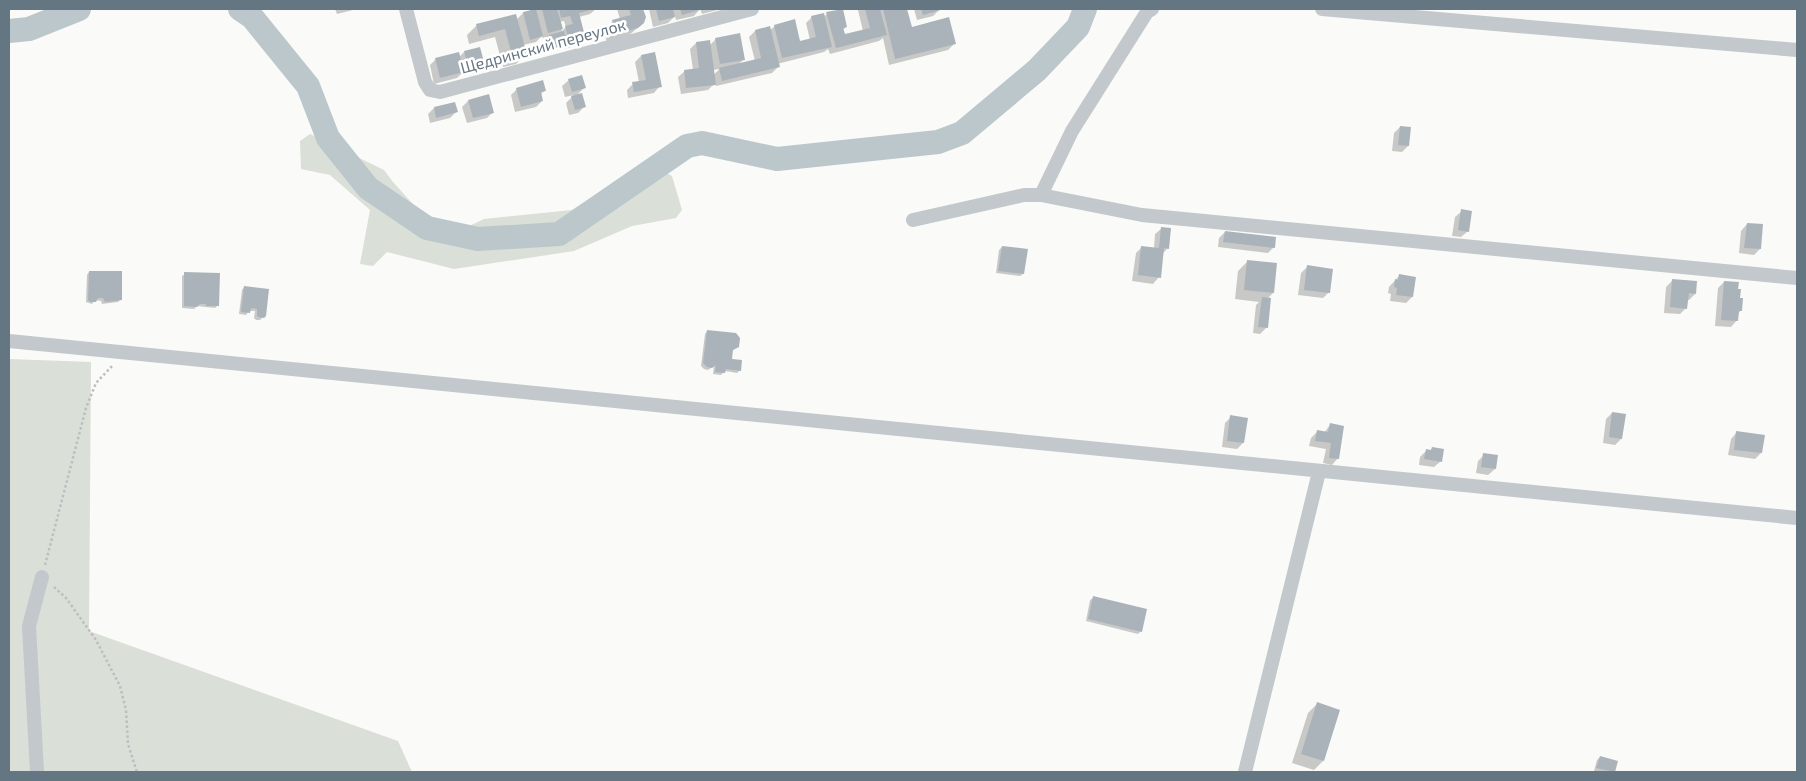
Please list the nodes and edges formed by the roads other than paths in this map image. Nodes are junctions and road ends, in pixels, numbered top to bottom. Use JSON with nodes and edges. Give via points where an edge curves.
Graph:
{"nodes":[{"id":1,"x":406,"y":9,"type":"edge"},
{"id":2,"x":752,"y":9,"type":"edge"},
{"id":3,"x":1152,"y":9,"type":"edge"},
{"id":4,"x":1322,"y":9,"type":"edge"},
{"id":5,"x":1797,"y":50,"type":"edge"},
{"id":6,"x":1041,"y":195,"type":"junction"},
{"id":7,"x":913,"y":220,"type":"dead end"},
{"id":8,"x":1797,"y":278,"type":"edge"},
{"id":9,"x":9,"y":341,"type":"edge"},
{"id":10,"x":1319,"y":472,"type":"junction"},
{"id":11,"x":1797,"y":518,"type":"edge"},
{"id":12,"x":42,"y":577,"type":"road end"},
{"id":13,"x":37,"y":772,"type":"edge"},
{"id":14,"x":1245,"y":772,"type":"edge"}],
"edges":[{"from":1,"to":2,"type":"street","name":"Щедринский переулок","via":[[425,82],[430,90],[440,92]]},
{"from":3,"to":6,"type":"street","via":[[1147,12],[1072,130]]},
{"from":4,"to":5,"type":"street"},
{"from":6,"to":7,"type":"street","via":[[1024,195]]},
{"from":6,"to":8,"type":"street","via":[[1142,215]]},
{"from":9,"to":10,"type":"street"},
{"from":10,"to":11,"type":"street"},
{"from":10,"to":14,"type":"street"},
{"from":12,"to":13,"type":"street","via":[[29,626]]}]}
